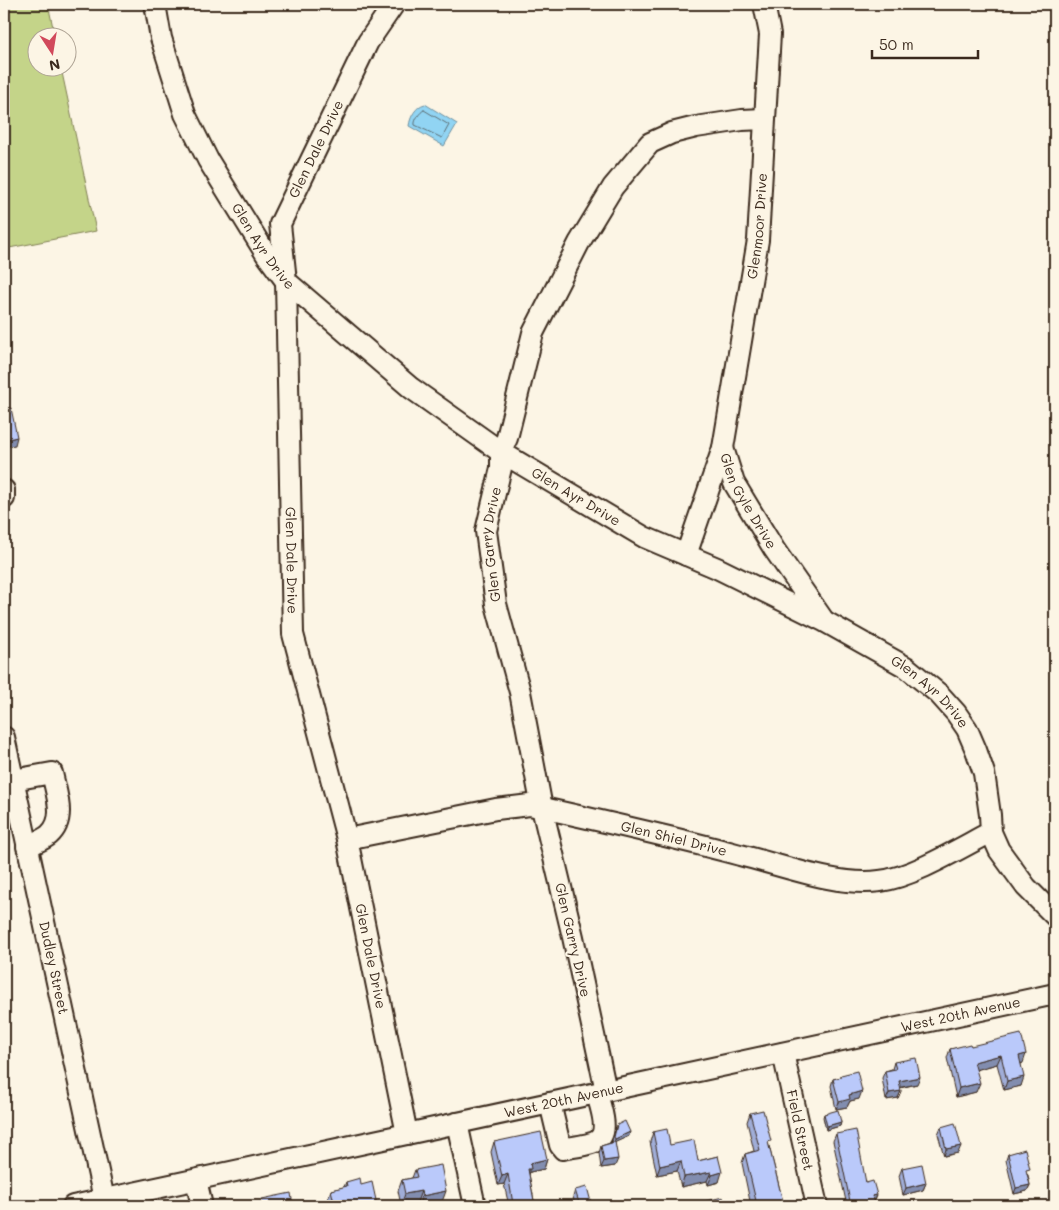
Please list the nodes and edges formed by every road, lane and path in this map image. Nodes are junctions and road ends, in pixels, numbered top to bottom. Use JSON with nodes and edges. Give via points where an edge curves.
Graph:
{"nodes":[{"id":1,"x":155,"y":4,"type":"edge"},
{"id":2,"x":394,"y":4,"type":"edge"},
{"id":3,"x":764,"y":4,"type":"edge"},
{"id":4,"x":764,"y":119,"type":"junction"},
{"id":5,"x":286,"y":281,"type":"junction"},
{"id":6,"x":723,"y":448,"type":"junction"},
{"id":7,"x":501,"y":452,"type":"junction"},
{"id":8,"x":4,"y":490,"type":"edge"},
{"id":9,"x":4,"y":498,"type":"edge"},
{"id":10,"x":686,"y":555,"type":"junction"},
{"id":11,"x":824,"y":621,"type":"junction"},
{"id":12,"x":4,"y":737,"type":"edge"},
{"id":13,"x":13,"y":780,"type":"junction"},
{"id":14,"x":542,"y":808,"type":"junction"},
{"id":15,"x":990,"y":832,"type":"junction"},
{"id":16,"x":347,"y":839,"type":"junction"},
{"id":17,"x":27,"y":847,"type":"junction"},
{"id":18,"x":1055,"y":916,"type":"edge"},
{"id":19,"x":1055,"y":994,"type":"edge"},
{"id":20,"x":783,"y":1053,"type":"junction"},
{"id":21,"x":601,"y":1092,"type":"junction"},
{"id":22,"x":550,"y":1103,"type":"junction"},
{"id":23,"x":457,"y":1123,"type":"junction"},
{"id":24,"x":407,"y":1134,"type":"junction"},
{"id":25,"x":196,"y":1180,"type":"junction"},
{"id":26,"x":104,"y":1200,"type":"junction"},
{"id":27,"x":73,"y":1206,"type":"edge"},
{"id":28,"x":202,"y":1206,"type":"edge"},
{"id":29,"x":475,"y":1206,"type":"edge"},
{"id":30,"x":817,"y":1206,"type":"edge"}],
"edges":[{"from":1,"to":5,"type":"street","name":"Glen Ayr Drive","via":[[161,38],[185,114],[212,167]]},
{"from":2,"to":5,"type":"street","name":"Glen Dale Drive","via":[[368,42],[280,224]]},
{"from":3,"to":4,"type":"street","name":"Glenmoor Drive","via":[[770,34]]},
{"from":4,"to":6,"type":"street","name":"Glenmoor Drive","via":[[758,240]]},
{"from":4,"to":7,"type":"street","name":"Glen Garry Drive","via":[[672,133],[650,143],[613,187],[579,243],[533,332]]},
{"from":5,"to":7,"type":"street","name":"Glen Ayr Drive","via":[[411,388]]},
{"from":5,"to":16,"type":"street","name":"Glen Dale Drive","via":[[293,634]]},
{"from":6,"to":10,"type":"street","name":"Glen Gyle Drive"},
{"from":6,"to":11,"type":"street","name":"Glen Gyle Drive","via":[[734,483],[774,549]]},
{"from":7,"to":10,"type":"street","name":"Glen Ayr Drive","via":[[644,537]]},
{"from":7,"to":14,"type":"street","name":"Glen Garry Drive","via":[[501,468],[486,531],[496,604],[520,692]]},
{"from":8,"to":9,"type":"street"},
{"from":10,"to":11,"type":"street","name":"Glen Ayr Drive"},
{"from":11,"to":15,"type":"street","name":"Glen Ayr Drive","via":[[906,668],[956,712],[967,729],[984,773]]},
{"from":12,"to":13,"type":"street","name":"Dudley Street"},
{"from":13,"to":17,"type":"street","name":"Dudley Street"},
{"from":13,"to":17,"type":"street","via":[[52,774],[60,812],[49,834]]},
{"from":14,"to":15,"type":"street","name":"Glen Shiel Drive","via":[[819,875],[862,882],[905,874]]},
{"from":14,"to":16,"type":"street","name":"Glen Shiel Drive","via":[[530,805],[496,809]]},
{"from":14,"to":21,"type":"street","name":"Glen Garry Drive","via":[[573,937]]},
{"from":15,"to":18,"type":"street","name":"Glen Ayr Drive","via":[[1011,868]]},
{"from":16,"to":24,"type":"street","name":"Glen Dale Drive"},
{"from":17,"to":26,"type":"street","name":"Dudley Street"},
{"from":19,"to":20,"type":"street","name":"West 20th Avenue"},
{"from":20,"to":21,"type":"street","name":"West 20th Avenue"},
{"from":20,"to":30,"type":"street","name":"Field Street"},
{"from":21,"to":22,"type":"street","name":"West 20th Avenue"},
{"from":21,"to":22,"type":"street","name":"Glen Garry Drive","via":[[602,1135],[597,1141],[563,1149]]},
{"from":22,"to":23,"type":"street","name":"West 20th Avenue"},
{"from":23,"to":24,"type":"street","name":"West 20th Avenue"},
{"from":23,"to":29,"type":"street"},
{"from":24,"to":25,"type":"street","name":"West 20th Avenue"},
{"from":25,"to":26,"type":"street","name":"West 20th Avenue"},
{"from":25,"to":28,"type":"street"},
{"from":26,"to":27,"type":"street","name":"West 20th Avenue"}]}
